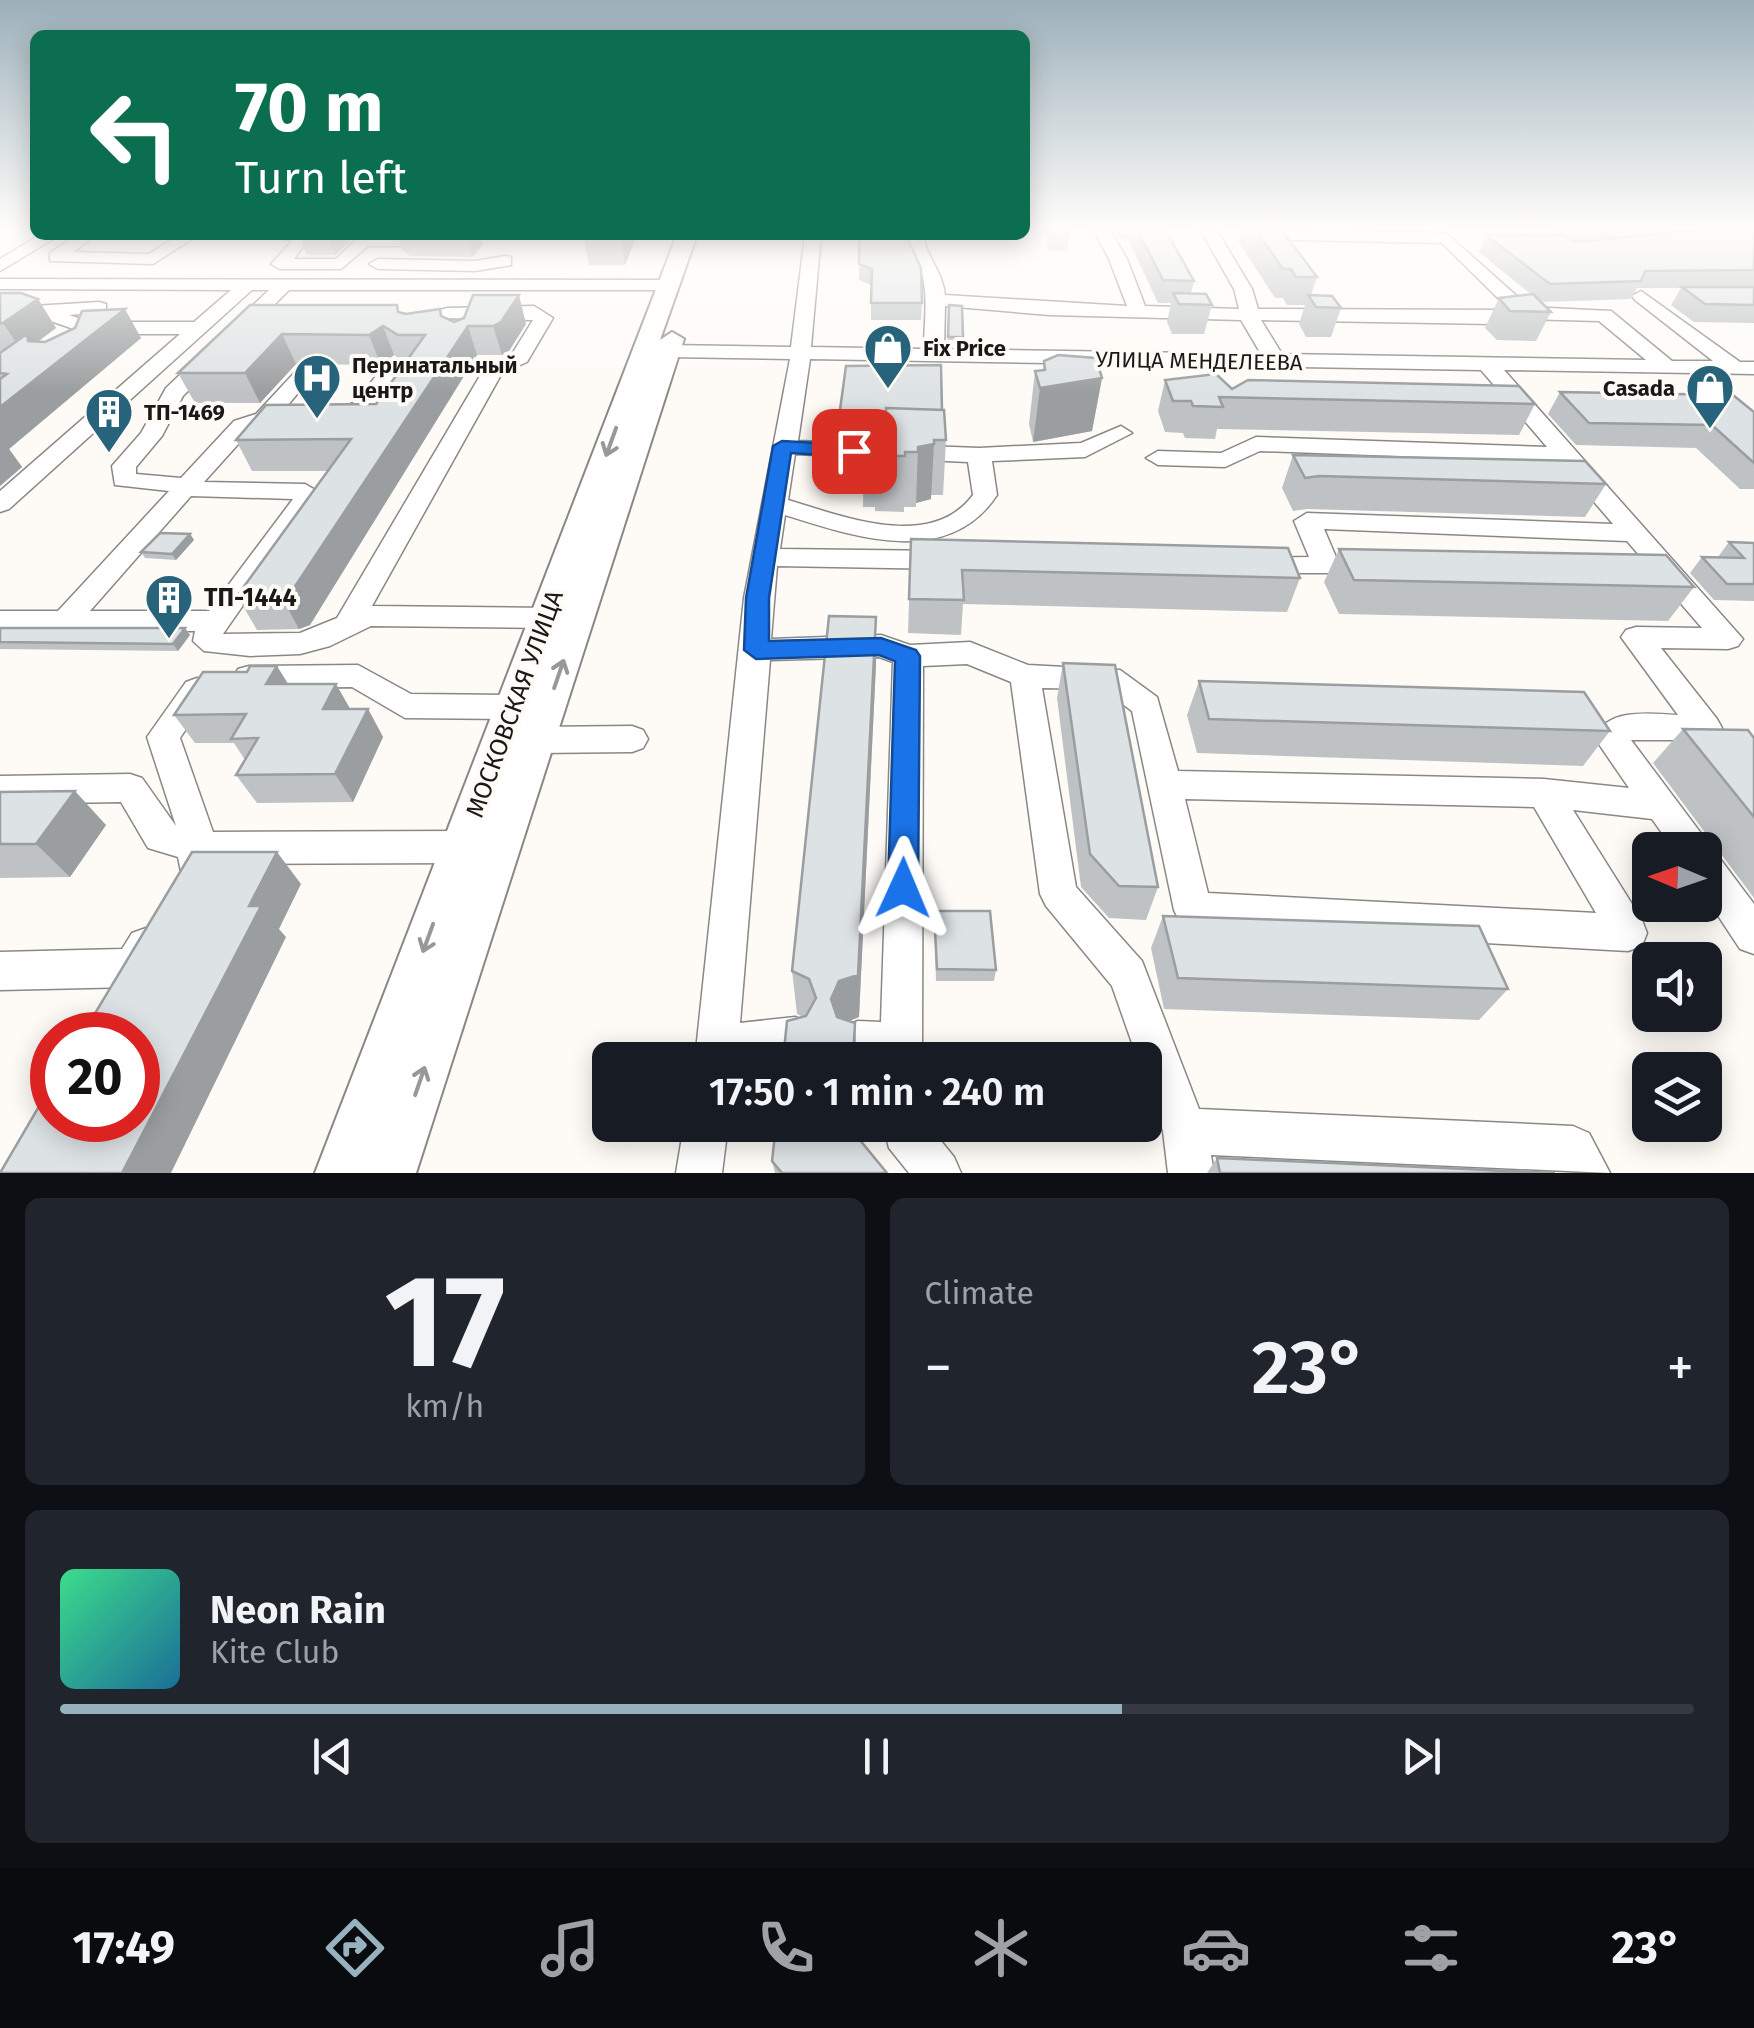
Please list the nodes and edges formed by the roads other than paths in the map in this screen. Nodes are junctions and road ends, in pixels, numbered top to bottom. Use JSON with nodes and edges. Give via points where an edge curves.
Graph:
{"nodes":[{"id":1,"x":0,"y":284,"type":"edge"},
{"id":2,"x":130,"y":284,"type":"junction"},
{"id":3,"x":255,"y":284,"type":"edge"},
{"id":4,"x":275,"y":284,"type":"edge"},
{"id":5,"x":445,"y":284,"type":"edge"},
{"id":6,"x":808,"y":284,"type":"edge"},
{"id":7,"x":934,"y":284,"type":"edge"},
{"id":8,"x":1127,"y":284,"type":"edge"},
{"id":9,"x":1241,"y":284,"type":"edge"},
{"id":10,"x":1494,"y":284,"type":"edge"},
{"id":11,"x":252,"y":285,"type":"junction"},
{"id":12,"x":466,"y":285,"type":"junction"},
{"id":13,"x":679,"y":285,"type":"joint"},
{"id":14,"x":1679,"y":296,"type":"edge"},
{"id":15,"x":937,"y":300,"type":"junction"},
{"id":16,"x":100,"y":308,"type":"junction"},
{"id":17,"x":1138,"y":312,"type":"junction"},
{"id":18,"x":1524,"y":313,"type":"junction"},
{"id":19,"x":0,"y":314,"type":"edge"},
{"id":20,"x":46,"y":314,"type":"junction"},
{"id":21,"x":1248,"y":315,"type":"junction"},
{"id":22,"x":246,"y":322,"type":"junction"},
{"id":23,"x":282,"y":322,"type":"edge"},
{"id":24,"x":439,"y":323,"type":"junction"},
{"id":25,"x":84,"y":326,"type":"junction"},
{"id":26,"x":198,"y":328,"type":"junction"},
{"id":27,"x":466,"y":334,"type":"edge"},
{"id":28,"x":57,"y":344,"type":"edge"},
{"id":29,"x":84,"y":350,"type":"edge"},
{"id":30,"x":656,"y":351,"type":"junction"},
{"id":31,"x":800,"y":353,"type":"junction"},
{"id":32,"x":934,"y":356,"type":"junction"},
{"id":33,"x":1202,"y":361,"type":"junction"},
{"id":34,"x":1276,"y":362,"type":"junction"},
{"id":35,"x":395,"y":365,"type":"edge"},
{"id":36,"x":1488,"y":365,"type":"junction"},
{"id":37,"x":1667,"y":367,"type":"junction"},
{"id":38,"x":1744,"y":368,"type":"edge"},
{"id":39,"x":303,"y":375,"type":"dead end"},
{"id":40,"x":1212,"y":384,"type":"edge"},
{"id":41,"x":264,"y":418,"type":"junction"},
{"id":42,"x":1234,"y":430,"type":"edge"},
{"id":43,"x":1121,"y":433,"type":"dead end"},
{"id":44,"x":782,"y":446,"type":"junction"},
{"id":45,"x":979,"y":455,"type":"junction"},
{"id":46,"x":1568,"y":455,"type":"junction"},
{"id":47,"x":1233,"y":456,"type":"junction"},
{"id":48,"x":1158,"y":458,"type":"dead end"},
{"id":49,"x":184,"y":490,"type":"junction"},
{"id":50,"x":0,"y":504,"type":"edge"},
{"id":51,"x":776,"y":504,"type":"junction"},
{"id":52,"x":1634,"y":533,"type":"junction"},
{"id":53,"x":867,"y":546,"type":"junction"},
{"id":54,"x":764,"y":557,"type":"junction"},
{"id":55,"x":980,"y":561,"type":"edge"},
{"id":56,"x":1230,"y":564,"type":"edge"},
{"id":57,"x":1326,"y":565,"type":"junction"},
{"id":58,"x":1384,"y":567,"type":"edge"},
{"id":59,"x":1634,"y":574,"type":"edge"},
{"id":60,"x":1673,"y":576,"type":"junction"},
{"id":61,"x":547,"y":618,"type":"junction"},
{"id":62,"x":350,"y":620,"type":"junction"},
{"id":63,"x":0,"y":621,"type":"edge"},
{"id":64,"x":66,"y":621,"type":"junction"},
{"id":65,"x":216,"y":621,"type":"junction"},
{"id":66,"x":756,"y":650,"type":"junction"},
{"id":67,"x":908,"y":656,"type":"junction"},
{"id":68,"x":1025,"y":676,"type":"junction"},
{"id":69,"x":514,"y":707,"type":"junction"},
{"id":70,"x":632,"y":739,"type":"dead end"},
{"id":71,"x":536,"y":740,"type":"junction"},
{"id":72,"x":1165,"y":786,"type":"junction"},
{"id":73,"x":0,"y":790,"type":"edge"},
{"id":74,"x":1544,"y":794,"type":"junction"},
{"id":75,"x":1664,"y":806,"type":"junction"},
{"id":76,"x":1682,"y":832,"type":"edge"},
{"id":77,"x":462,"y":847,"type":"junction"},
{"id":78,"x":201,"y":848,"type":"junction"},
{"id":79,"x":1722,"y":890,"type":"edge"},
{"id":80,"x":1754,"y":936,"type":"edge"},
{"id":81,"x":0,"y":971,"type":"edge"},
{"id":82,"x":795,"y":1038,"type":"edge"},
{"id":83,"x":718,"y":1042,"type":"edge"},
{"id":84,"x":774,"y":1042,"type":"edge"},
{"id":85,"x":900,"y":1042,"type":"edge"},
{"id":86,"x":704,"y":1142,"type":"edge"},
{"id":87,"x":913,"y":1142,"type":"edge"},
{"id":88,"x":1188,"y":1152,"type":"edge"},
{"id":89,"x":342,"y":1173,"type":"edge"},
{"id":90,"x":389,"y":1173,"type":"edge"},
{"id":91,"x":699,"y":1173,"type":"edge"},
{"id":92,"x":938,"y":1173,"type":"edge"},
{"id":93,"x":1587,"y":1173,"type":"edge"}],
"edges":[{"from":1,"to":2,"type":"street"},
{"from":2,"to":11,"type":"street"},
{"from":2,"to":16,"type":"street"},
{"from":3,"to":11,"type":"street"},
{"from":4,"to":22,"type":"street"},
{"from":5,"to":12,"type":"street"},
{"from":6,"to":31,"type":"street"},
{"from":7,"to":15,"type":"street"},
{"from":8,"to":17,"type":"street"},
{"from":9,"to":21,"type":"street"},
{"from":10,"to":18,"type":"street"},
{"from":11,"to":26,"type":"street"},
{"from":12,"to":13,"type":"street"},
{"from":12,"to":24,"type":"street"},
{"from":13,"to":30,"type":"main road","name":"МОСКОВСКАЯ УЛИЦА"},
{"from":14,"to":38,"type":"street","via":[[1641,296]]},
{"from":15,"to":17,"type":"street"},
{"from":15,"to":32,"type":"street"},
{"from":16,"to":20,"type":"street"},
{"from":16,"to":25,"type":"street"},
{"from":17,"to":21,"type":"street"},
{"from":18,"to":21,"type":"street"},
{"from":18,"to":37,"type":"street","via":[[1604,314]]},
{"from":19,"to":20,"type":"street"},
{"from":20,"to":25,"type":"street"},
{"from":21,"to":34,"type":"street"},
{"from":22,"to":23,"type":"street"},
{"from":22,"to":49,"type":"street","via":[[174,393],[151,436],[124,466],[124,480]]},
{"from":24,"to":27,"type":"street"},
{"from":24,"to":62,"type":"street","via":[[534,312],[542,318],[520,358],[494,369]]},
{"from":25,"to":26,"type":"street"},
{"from":25,"to":28,"type":"street"},
{"from":25,"to":29,"type":"street"},
{"from":26,"to":50,"type":"street"},
{"from":30,"to":31,"type":"street","name":"УЛИЦА МЕНДЕЛЕЕВА"},
{"from":30,"to":61,"type":"main road","name":"МОСКОВСКАЯ УЛИЦА","one_way":true},
{"from":71,"to":30,"type":"main road","name":"МОСКОВСКАЯ УЛИЦА","one_way":true},
{"from":31,"to":32,"type":"street","name":"УЛИЦА МЕНДЕЛЕЕВА"},
{"from":31,"to":44,"type":"street"},
{"from":32,"to":33,"type":"street","name":"УЛИЦА МЕНДЕЛЕЕВА"},
{"from":33,"to":34,"type":"street","name":"УЛИЦА МЕНДЕЛЕЕВА"},
{"from":33,"to":40,"type":"street"},
{"from":34,"to":36,"type":"street","name":"УЛИЦА МЕНДЕЛЕЕВА"},
{"from":35,"to":41,"type":"street","via":[[352,416]]},
{"from":36,"to":37,"type":"street","name":"УЛИЦА МЕНДЕЛЕЕВА"},
{"from":36,"to":46,"type":"street"},
{"from":37,"to":38,"type":"street","name":"УЛИЦА МЕНДЕЛЕЕВА"},
{"from":39,"to":41,"type":"street"},
{"from":41,"to":49,"type":"street","via":[[242,426]]},
{"from":42,"to":47,"type":"street"},
{"from":43,"to":45,"type":"street","via":[[1086,450]]},
{"from":44,"to":45,"type":"street"},
{"from":44,"to":51,"type":"street"},
{"from":45,"to":53,"type":"street","via":[[985,495],[967,518]]},
{"from":46,"to":47,"type":"street","via":[[1256,444]]},
{"from":46,"to":52,"type":"street"},
{"from":47,"to":48,"type":"street"},
{"from":49,"to":64,"type":"street"},
{"from":49,"to":65,"type":"street","via":[[305,492]]},
{"from":51,"to":53,"type":"street"},
{"from":51,"to":54,"type":"street"},
{"from":52,"to":57,"type":"street","via":[[1307,521]]},
{"from":52,"to":60,"type":"street"},
{"from":53,"to":54,"type":"street"},
{"from":53,"to":55,"type":"street"},
{"from":54,"to":66,"type":"street"},
{"from":56,"to":57,"type":"street"},
{"from":57,"to":58,"type":"street"},
{"from":59,"to":60,"type":"street"},
{"from":60,"to":75,"type":"street","via":[[1728,639],[1636,637],[1706,728],[1630,726],[1610,737]]},
{"from":61,"to":62,"type":"street"},
{"from":61,"to":69,"type":"main road","name":"МОСКОВСКАЯ УЛИЦА"},
{"from":62,"to":65,"type":"street","via":[[312,641],[284,644],[214,644],[208,633]]},
{"from":63,"to":64,"type":"street"},
{"from":64,"to":65,"type":"street"},
{"from":66,"to":67,"type":"street","via":[[881,646]]},
{"from":66,"to":83,"type":"street"},
{"from":67,"to":68,"type":"street","via":[[970,653]]},
{"from":67,"to":85,"type":"street"},
{"from":68,"to":72,"type":"street","via":[[1109,678],[1146,705]]},
{"from":68,"to":88,"type":"street","via":[[1059,894],[1128,975]]},
{"from":69,"to":77,"type":"main road","name":"МОСКОВСКАЯ УЛИЦА"},
{"from":69,"to":78,"type":"street","via":[[405,706],[358,676],[206,678],[163,737]]},
{"from":70,"to":71,"type":"street"},
{"from":90,"to":71,"type":"main road","name":"МОСКОВСКАЯ УЛИЦА","one_way":true},
{"from":72,"to":74,"type":"street"},
{"from":72,"to":74,"type":"street","via":[[1193,910],[1628,933]]},
{"from":73,"to":78,"type":"street","via":[[130,788],[161,838]]},
{"from":74,"to":75,"type":"street"},
{"from":75,"to":76,"type":"street"},
{"from":77,"to":78,"type":"street"},
{"from":77,"to":89,"type":"main road","name":"МОСКОВСКАЯ УЛИЦА","one_way":true},
{"from":78,"to":81,"type":"street","via":[[124,985]]},
{"from":79,"to":80,"type":"street"},
{"from":82,"to":84,"type":"street"},
{"from":86,"to":91,"type":"street"},
{"from":87,"to":92,"type":"street"},
{"from":88,"to":93,"type":"street","via":[[1573,1149]]}]}
